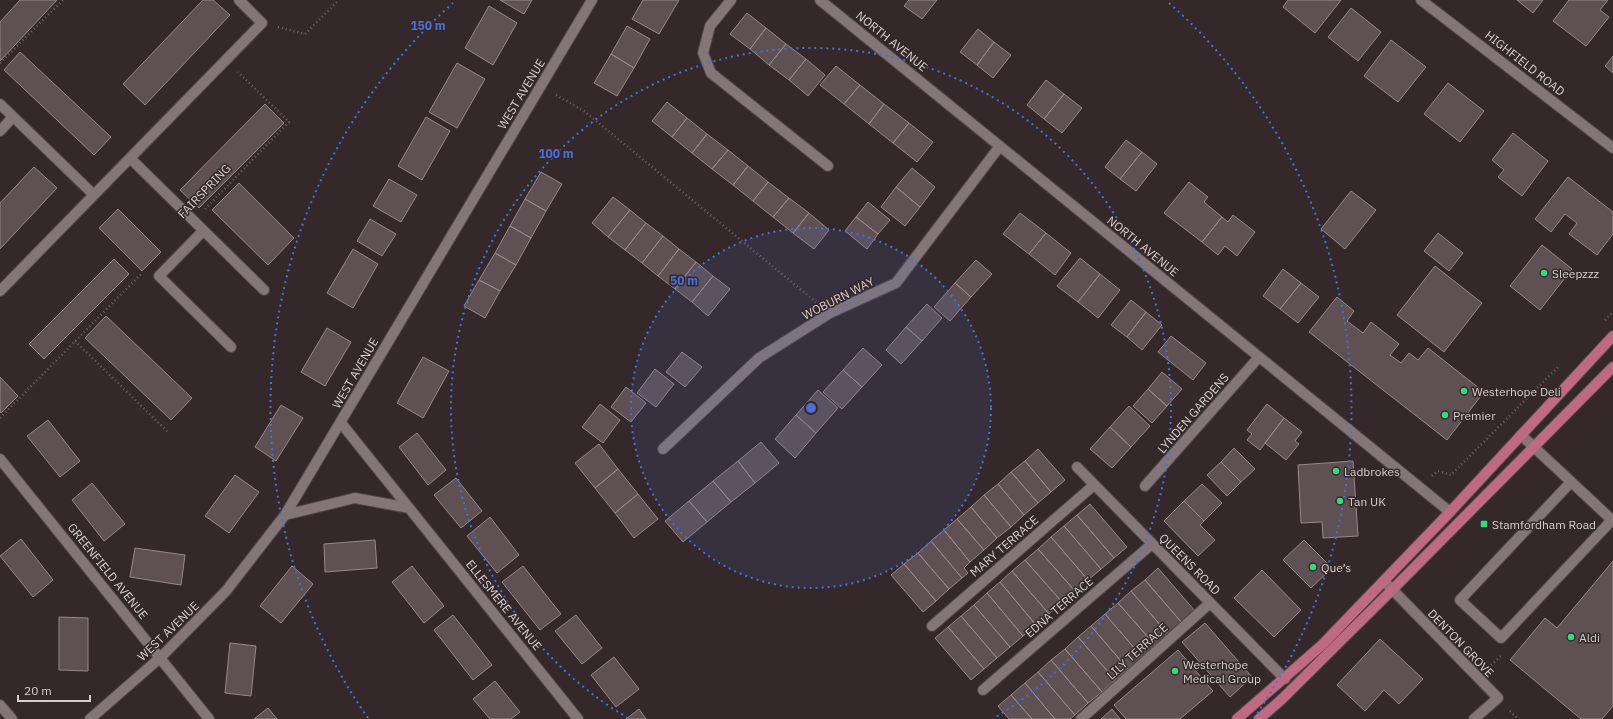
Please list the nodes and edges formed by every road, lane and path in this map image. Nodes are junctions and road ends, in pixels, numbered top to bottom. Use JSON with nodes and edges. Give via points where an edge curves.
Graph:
{"nodes":[{"id":1,"x":63,"y":0,"type":"edge"},
{"id":2,"x":239,"y":0,"type":"edge"},
{"id":3,"x":339,"y":0,"type":"edge"},
{"id":4,"x":592,"y":0,"type":"edge"},
{"id":5,"x":731,"y":0,"type":"edge"},
{"id":6,"x":820,"y":0,"type":"edge"},
{"id":7,"x":1421,"y":0,"type":"edge"},
{"id":8,"x":262,"y":23,"type":"junction"},
{"id":9,"x":226,"y":60,"type":"junction"},
{"id":10,"x":0,"y":63,"type":"edge"},
{"id":11,"x":540,"y":86,"type":"junction"},
{"id":12,"x":0,"y":104,"type":"edge"},
{"id":13,"x":13,"y":117,"type":"junction"},
{"id":14,"x":0,"y":132,"type":"edge"},
{"id":15,"x":1000,"y":146,"type":"junction"},
{"id":16,"x":1613,"y":148,"type":"edge"},
{"id":17,"x":130,"y":158,"type":"junction"},
{"id":18,"x":828,"y":166,"type":"dead end"},
{"id":19,"x":94,"y":195,"type":"junction"},
{"id":20,"x":193,"y":221,"type":"junction"},
{"id":21,"x":203,"y":231,"type":"junction"},
{"id":22,"x":145,"y":270,"type":"dead end"},
{"id":23,"x":264,"y":290,"type":"dead end"},
{"id":24,"x":0,"y":291,"type":"edge"},
{"id":25,"x":1613,"y":312,"type":"edge"},
{"id":26,"x":830,"y":313,"type":"junction"},
{"id":27,"x":1602,"y":323,"type":"dead end"},
{"id":28,"x":1613,"y":336,"type":"edge"},
{"id":29,"x":76,"y":341,"type":"junction"},
{"id":30,"x":231,"y":347,"type":"dead end"},
{"id":31,"x":1259,"y":357,"type":"junction"},
{"id":32,"x":1563,"y":362,"type":"dead end"},
{"id":33,"x":1613,"y":367,"type":"edge"},
{"id":34,"x":0,"y":417,"type":"edge"},
{"id":35,"x":341,"y":423,"type":"junction"},
{"id":36,"x":169,"y":433,"type":"dead end"},
{"id":37,"x":1521,"y":435,"type":"junction"},
{"id":38,"x":663,"y":448,"type":"dead end"},
{"id":39,"x":1534,"y":448,"type":"junction"},
{"id":40,"x":0,"y":459,"type":"edge"},
{"id":41,"x":1077,"y":467,"type":"dead end"},
{"id":42,"x":1571,"y":482,"type":"junction"},
{"id":43,"x":1094,"y":485,"type":"junction"},
{"id":44,"x":1145,"y":486,"type":"dead end"},
{"id":45,"x":1420,"y":487,"type":"junction"},
{"id":46,"x":409,"y":508,"type":"junction"},
{"id":47,"x":1450,"y":512,"type":"junction"},
{"id":48,"x":285,"y":515,"type":"junction"},
{"id":49,"x":1152,"y":544,"type":"junction"},
{"id":50,"x":1384,"y":581,"type":"junction"},
{"id":51,"x":1392,"y":590,"type":"junction"},
{"id":52,"x":1210,"y":603,"type":"junction"},
{"id":53,"x":932,"y":626,"type":"dead end"},
{"id":54,"x":161,"y":658,"type":"junction"},
{"id":55,"x":1285,"y":679,"type":"junction"},
{"id":56,"x":983,"y":690,"type":"dead end"},
{"id":57,"x":0,"y":705,"type":"edge"},
{"id":58,"x":12,"y":719,"type":"edge"},
{"id":59,"x":90,"y":719,"type":"edge"},
{"id":60,"x":209,"y":719,"type":"edge"},
{"id":61,"x":578,"y":719,"type":"edge"},
{"id":62,"x":1081,"y":719,"type":"edge"},
{"id":63,"x":1237,"y":719,"type":"edge"},
{"id":64,"x":1259,"y":719,"type":"edge"},
{"id":65,"x":1474,"y":719,"type":"edge"}],
"edges":[{"from":1,"to":10,"type":"path"},
{"from":2,"to":8,"type":"street"},
{"from":3,"to":8,"type":"path","via":[[305,34]]},
{"from":4,"to":11,"type":"street","name":"WEST AVENUE"},
{"from":5,"to":18,"type":"street","via":[[710,26],[703,53],[711,73]]},
{"from":6,"to":15,"type":"street","name":"NORTH AVENUE"},
{"from":7,"to":16,"type":"street","name":"HIGHFIELD ROAD"},
{"from":8,"to":9,"type":"street"},
{"from":9,"to":17,"type":"street"},
{"from":9,"to":20,"type":"path","name":"FAIRSPRING","via":[[289,122]]},
{"from":11,"to":26,"type":"path","via":[[584,111]]},
{"from":11,"to":35,"type":"street","name":"WEST AVENUE"},
{"from":12,"to":13,"type":"street"},
{"from":13,"to":14,"type":"street"},
{"from":13,"to":19,"type":"street"},
{"from":15,"to":26,"type":"street","name":"WOBURN WAY","via":[[896,283]]},
{"from":15,"to":31,"type":"street","name":"NORTH AVENUE"},
{"from":17,"to":19,"type":"street"},
{"from":17,"to":20,"type":"street"},
{"from":19,"to":24,"type":"street"},
{"from":20,"to":21,"type":"street"},
{"from":21,"to":23,"type":"street"},
{"from":21,"to":30,"type":"street","via":[[159,276]]},
{"from":22,"to":29,"type":"path"},
{"from":25,"to":27,"type":"path"},
{"from":26,"to":38,"type":"street","name":"WOBURN WAY","via":[[759,358]]},
{"from":28,"to":37,"type":"main road"},
{"from":29,"to":34,"type":"path"},
{"from":29,"to":36,"type":"path"},
{"from":31,"to":44,"type":"street","name":"LYNDEN GARDENS"},
{"from":31,"to":45,"type":"street","name":"NORTH AVENUE"},
{"from":32,"to":45,"type":"path","via":[[1451,475],[1438,471]]},
{"from":33,"to":39,"type":"main road"},
{"from":35,"to":46,"type":"street","name":"ELLESMERE AVENUE"},
{"from":35,"to":48,"type":"street","name":"WEST AVENUE"},
{"from":37,"to":39,"type":"street"},
{"from":37,"to":47,"type":"main road"},
{"from":39,"to":42,"type":"street"},
{"from":39,"to":51,"type":"main road"},
{"from":40,"to":54,"type":"street","name":"GREENFIELD AVENUE"},
{"from":41,"to":43,"type":"street","name":"QUEENS ROAD"},
{"from":42,"to":42,"type":"street","via":[[1612,520],[1501,638],[1460,600]]},
{"from":43,"to":49,"type":"street","name":"QUEENS ROAD"},
{"from":43,"to":53,"type":"street","name":"MARY TERRACE"},
{"from":45,"to":47,"type":"street","name":"NORTH AVENUE"},
{"from":46,"to":48,"type":"street","via":[[355,498]]},
{"from":46,"to":61,"type":"street","name":"ELLESMERE AVENUE"},
{"from":47,"to":50,"type":"main road"},
{"from":48,"to":54,"type":"street","name":"WEST AVENUE","via":[[226,591]]},
{"from":49,"to":52,"type":"street","name":"QUEENS ROAD"},
{"from":49,"to":56,"type":"street","name":"EDNA TERRACE"},
{"from":50,"to":51,"type":"street","name":"DENTON GROVE"},
{"from":50,"to":55,"type":"main road"},
{"from":51,"to":64,"type":"main road"},
{"from":51,"to":65,"type":"street","name":"DENTON GROVE","via":[[1498,698]]},
{"from":52,"to":55,"type":"street","name":"QUEENS ROAD"},
{"from":52,"to":62,"type":"street","name":"LILY TERRACE"},
{"from":54,"to":59,"type":"street","name":"WEST AVENUE"},
{"from":54,"to":60,"type":"street","name":"GREENFIELD AVENUE"},
{"from":55,"to":63,"type":"main road"},
{"from":57,"to":58,"type":"street"}]}
